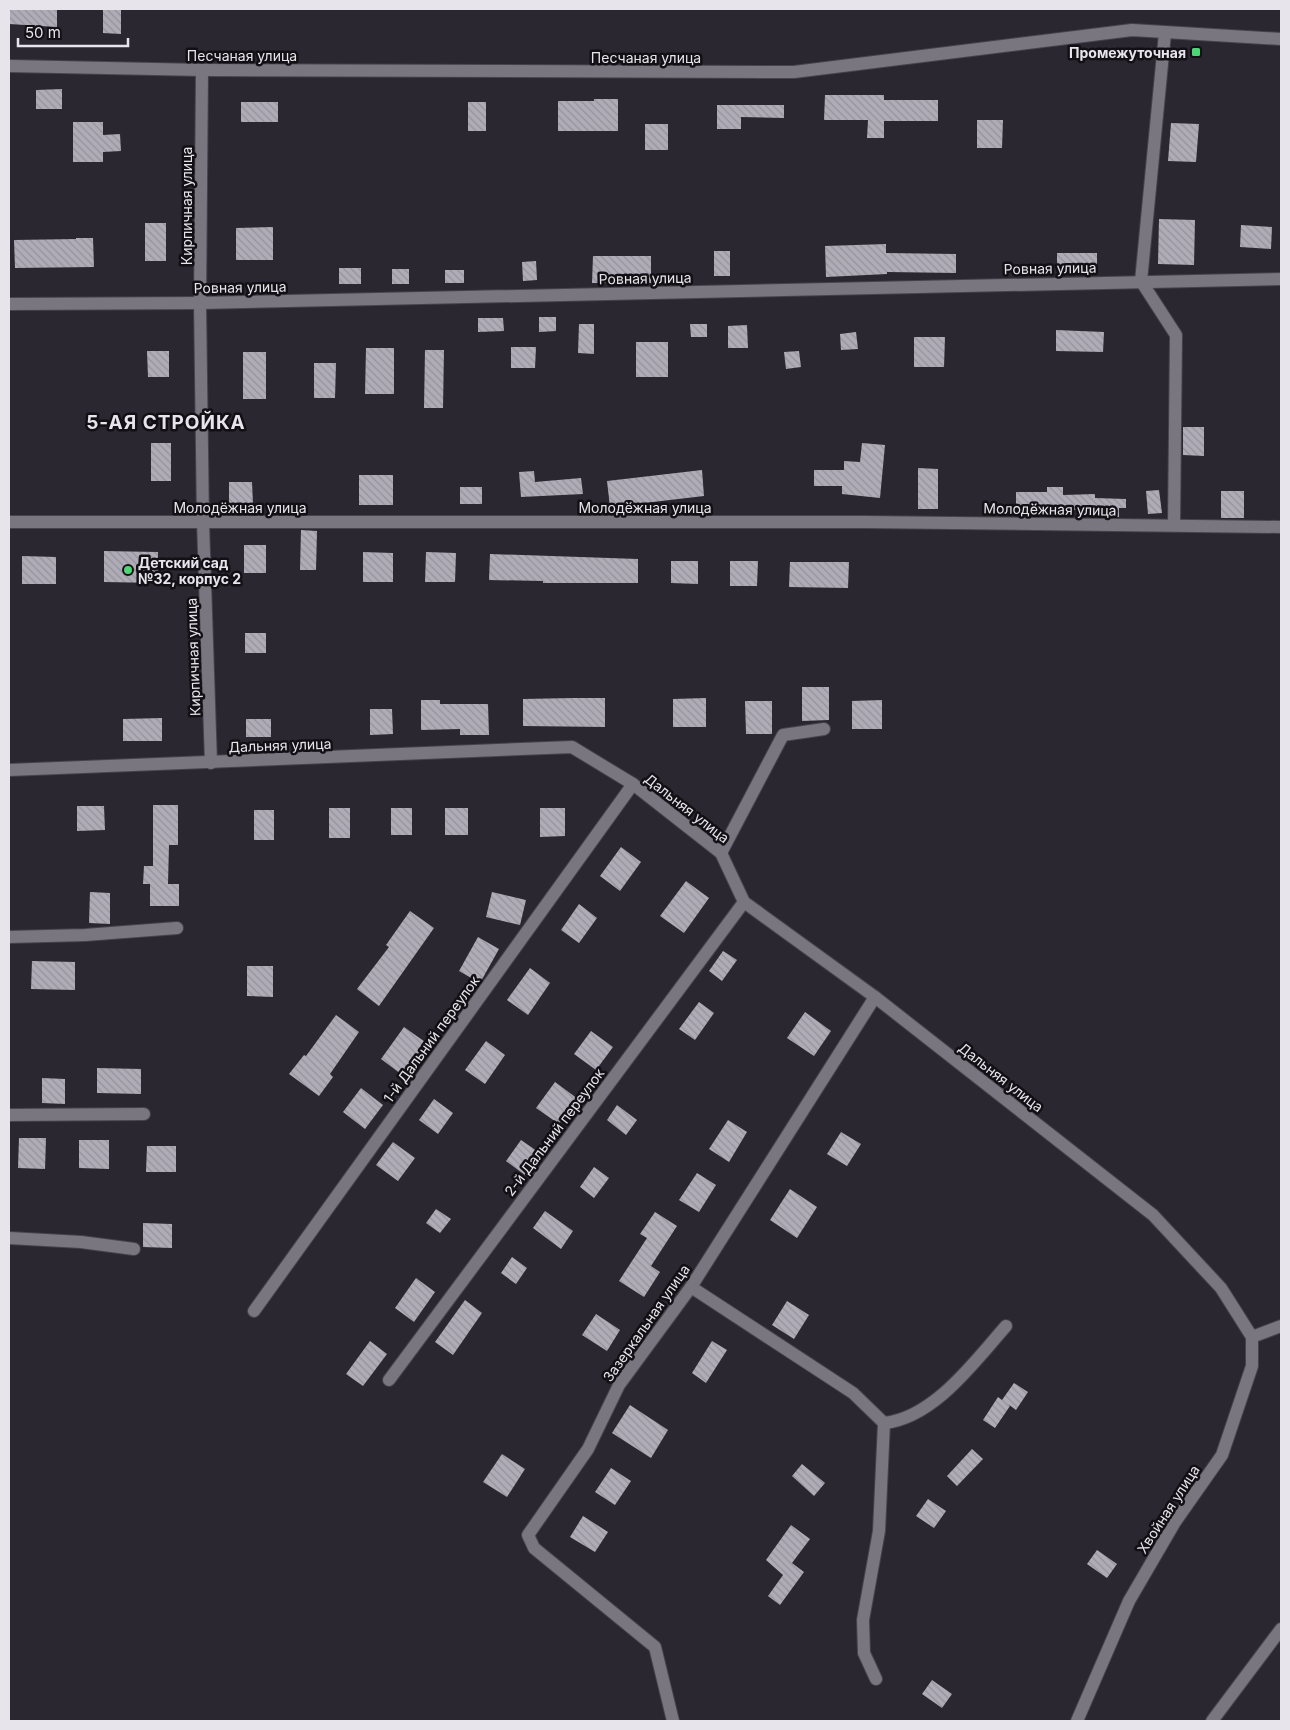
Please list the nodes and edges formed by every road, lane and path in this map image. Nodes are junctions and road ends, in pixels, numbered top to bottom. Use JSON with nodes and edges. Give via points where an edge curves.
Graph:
{"nodes":[{"id":1,"x":1165,"y":33,"type":"junction"},
{"id":2,"x":1281,"y":39,"type":"edge"},
{"id":3,"x":9,"y":66,"type":"edge"},
{"id":4,"x":202,"y":70,"type":"junction"},
{"id":5,"x":1281,"y":279,"type":"edge"},
{"id":6,"x":1141,"y":281,"type":"junction"},
{"id":7,"x":9,"y":304,"type":"edge"},
{"id":8,"x":200,"y":304,"type":"junction"},
{"id":9,"x":9,"y":522,"type":"edge"},
{"id":10,"x":203,"y":522,"type":"junction"},
{"id":11,"x":1174,"y":525,"type":"junction"},
{"id":12,"x":1281,"y":527,"type":"edge"},
{"id":13,"x":824,"y":729,"type":"dead end"},
{"id":14,"x":211,"y":763,"type":"junction"},
{"id":15,"x":9,"y":770,"type":"edge"},
{"id":16,"x":633,"y":784,"type":"junction"},
{"id":17,"x":721,"y":852,"type":"junction"},
{"id":18,"x":744,"y":902,"type":"junction"},
{"id":19,"x":177,"y":928,"type":"dead end"},
{"id":20,"x":9,"y":937,"type":"edge"},
{"id":21,"x":876,"y":997,"type":"junction"},
{"id":22,"x":144,"y":1114,"type":"dead end"},
{"id":23,"x":9,"y":1115,"type":"edge"},
{"id":24,"x":9,"y":1238,"type":"edge"},
{"id":25,"x":134,"y":1249,"type":"dead end"},
{"id":26,"x":691,"y":1288,"type":"junction"},
{"id":27,"x":254,"y":1312,"type":"dead end"},
{"id":28,"x":1006,"y":1326,"type":"dead end"},
{"id":29,"x":1281,"y":1326,"type":"edge"},
{"id":30,"x":1252,"y":1337,"type":"junction"},
{"id":31,"x":389,"y":1380,"type":"dead end"},
{"id":32,"x":884,"y":1423,"type":"junction"},
{"id":33,"x":1281,"y":1629,"type":"edge"},
{"id":34,"x":876,"y":1680,"type":"dead end"},
{"id":35,"x":673,"y":1721,"type":"edge"},
{"id":36,"x":1077,"y":1721,"type":"edge"},
{"id":37,"x":1212,"y":1721,"type":"edge"}],
"edges":[{"from":1,"to":2,"type":"street","name":"Песчаная улица"},
{"from":1,"to":4,"type":"street","name":"Песчаная улица","via":[[1132,30],[794,72]]},
{"from":1,"to":6,"type":"street"},
{"from":3,"to":4,"type":"street","name":"Песчаная улица"},
{"from":4,"to":8,"type":"street","name":"Кирпичная улица"},
{"from":5,"to":6,"type":"street","name":"Ровная улица"},
{"from":6,"to":8,"type":"street","name":"Ровная улица"},
{"from":6,"to":11,"type":"street","via":[[1176,335]]},
{"from":7,"to":8,"type":"street","name":"Ровная улица"},
{"from":8,"to":10,"type":"street","name":"Кирпичная улица"},
{"from":9,"to":10,"type":"street","name":"Молодёжная улица"},
{"from":10,"to":11,"type":"street","name":"Молодёжная улица"},
{"from":10,"to":14,"type":"street","name":"Кирпичная улица"},
{"from":11,"to":12,"type":"street","name":"Молодёжная улица"},
{"from":13,"to":17,"type":"street","via":[[783,735]]},
{"from":14,"to":15,"type":"street","name":"Дальняя улица"},
{"from":14,"to":16,"type":"street","name":"Дальняя улица","via":[[572,748]]},
{"from":16,"to":17,"type":"street","name":"Дальняя улица"},
{"from":16,"to":27,"type":"street","name":"1-й Дальний переулок"},
{"from":17,"to":18,"type":"street","name":"Дальняя улица"},
{"from":18,"to":21,"type":"street","name":"Дальняя улица"},
{"from":18,"to":31,"type":"street","name":"2-й Дальний переулок"},
{"from":19,"to":20,"type":"street"},
{"from":21,"to":26,"type":"street","name":"Зазеркальная улица"},
{"from":21,"to":30,"type":"street","name":"Дальняя улица","via":[[1153,1215],[1221,1288]]},
{"from":22,"to":23,"type":"street"},
{"from":24,"to":25,"type":"street"},
{"from":26,"to":32,"type":"street","via":[[853,1393]]},
{"from":26,"to":35,"type":"street","name":"Зазеркальная улица","via":[[619,1385],[588,1448],[528,1535],[534,1548],[655,1647]]},
{"from":28,"to":32,"type":"street","via":[[952,1387],[902,1421]]},
{"from":29,"to":30,"type":"street"},
{"from":30,"to":36,"type":"street","name":"Хвойная улица","via":[[1252,1366],[1228,1441],[1129,1601]]},
{"from":32,"to":34,"type":"street","via":[[879,1531],[863,1620],[864,1652]]},
{"from":33,"to":37,"type":"street"}]}
